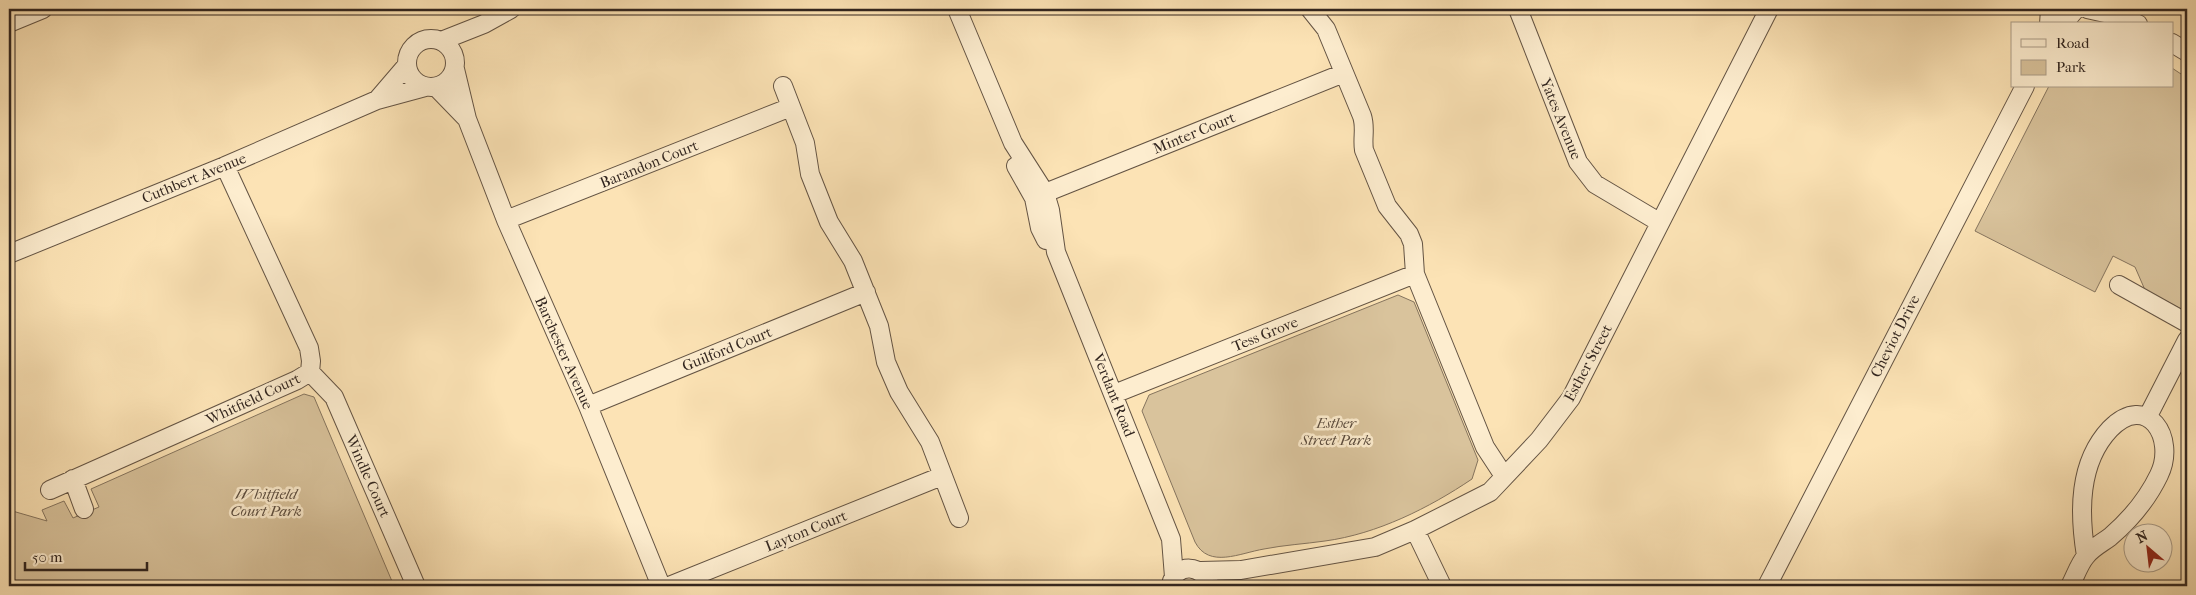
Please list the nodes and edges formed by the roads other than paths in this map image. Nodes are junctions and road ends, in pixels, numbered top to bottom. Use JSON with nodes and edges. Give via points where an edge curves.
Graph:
{"nodes":[{"id":1,"x":43,"y":9,"type":"edge"},
{"id":2,"x":511,"y":9,"type":"edge"},
{"id":3,"x":957,"y":9,"type":"edge"},
{"id":4,"x":1310,"y":9,"type":"edge"},
{"id":5,"x":1518,"y":9,"type":"edge"},
{"id":6,"x":1769,"y":9,"type":"edge"},
{"id":7,"x":2050,"y":9,"type":"edge"},
{"id":8,"x":2076,"y":9,"type":"edge"},
{"id":9,"x":2087,"y":9,"type":"edge"},
{"id":10,"x":2121,"y":9,"type":"edge"},
{"id":11,"x":2049,"y":22,"type":"edge"},
{"id":12,"x":2065,"y":22,"type":"edge"},
{"id":13,"x":2132,"y":22,"type":"edge"},
{"id":14,"x":2135,"y":22,"type":"edge"},
{"id":15,"x":9,"y":23,"type":"edge"},
{"id":16,"x":484,"y":24,"type":"junction"},
{"id":17,"x":441,"y":41,"type":"junction"},
{"id":18,"x":2174,"y":44,"type":"edge"},
{"id":19,"x":2187,"y":52,"type":"edge"},
{"id":20,"x":455,"y":63,"type":"junction"},
{"id":21,"x":407,"y":65,"type":"junction"},
{"id":22,"x":1344,"y":73,"type":"junction"},
{"id":23,"x":783,"y":86,"type":"dead end"},
{"id":24,"x":431,"y":87,"type":"junction"},
{"id":25,"x":2024,"y":88,"type":"edge"},
{"id":26,"x":377,"y":100,"type":"junction"},
{"id":27,"x":791,"y":108,"type":"junction"},
{"id":28,"x":467,"y":119,"type":"junction"},
{"id":29,"x":225,"y":166,"type":"junction"},
{"id":30,"x":1039,"y":196,"type":"junction"},
{"id":31,"x":506,"y":220,"type":"junction"},
{"id":32,"x":1659,"y":222,"type":"junction"},
{"id":33,"x":9,"y":254,"type":"edge"},
{"id":34,"x":1415,"y":274,"type":"junction"},
{"id":35,"x":2119,"y":285,"type":"dead end"},
{"id":36,"x":866,"y":292,"type":"junction"},
{"id":37,"x":2187,"y":323,"type":"edge"},
{"id":38,"x":2187,"y":340,"type":"edge"},
{"id":39,"x":310,"y":372,"type":"junction"},
{"id":40,"x":1114,"y":394,"type":"junction"},
{"id":41,"x":588,"y":406,"type":"junction"},
{"id":42,"x":2148,"y":416,"type":"junction"},
{"id":43,"x":942,"y":476,"type":"junction"},
{"id":44,"x":1504,"y":476,"type":"junction"},
{"id":45,"x":73,"y":479,"type":"junction"},
{"id":46,"x":50,"y":490,"type":"dead end"},
{"id":47,"x":84,"y":509,"type":"dead end"},
{"id":48,"x":959,"y":518,"type":"dead end"},
{"id":49,"x":1415,"y":530,"type":"junction"},
{"id":50,"x":1171,"y":539,"type":"junction"},
{"id":51,"x":2086,"y":556,"type":"junction"},
{"id":52,"x":1241,"y":570,"type":"junction"},
{"id":53,"x":1203,"y":576,"type":"edge"},
{"id":54,"x":1171,"y":583,"type":"edge"},
{"id":55,"x":416,"y":586,"type":"edge"},
{"id":56,"x":661,"y":586,"type":"edge"},
{"id":57,"x":669,"y":586,"type":"edge"},
{"id":58,"x":1218,"y":586,"type":"edge"},
{"id":59,"x":1442,"y":586,"type":"edge"},
{"id":60,"x":1767,"y":586,"type":"edge"},
{"id":61,"x":2070,"y":586,"type":"edge"}],
"edges":[{"from":1,"to":15,"type":"street"},
{"from":2,"to":16,"type":"street"},
{"from":3,"to":30,"type":"street","name":"Verdant Road","via":[[1013,143]]},
{"from":4,"to":22,"type":"street","via":[[1326,28]]},
{"from":5,"to":32,"type":"street","name":"Yates Avenue","via":[[1578,162],[1595,184]]},
{"from":6,"to":32,"type":"street","name":"Esther Street"},
{"from":7,"to":11,"type":"street"},
{"from":8,"to":12,"type":"street"},
{"from":9,"to":13,"type":"street"},
{"from":10,"to":14,"type":"street"},
{"from":16,"to":17,"type":"street"},
{"from":16,"to":20,"type":"street"},
{"from":17,"to":20,"type":"street","via":[[452,50]]},
{"from":17,"to":21,"type":"street","via":[[417,43],[411,49]]},
{"from":18,"to":19,"type":"street"},
{"from":20,"to":24,"type":"street","via":[[452,78],[445,84]]},
{"from":20,"to":28,"type":"street","name":"Barchester Avenue"},
{"from":21,"to":24,"type":"street","via":[[412,79]]},
{"from":21,"to":26,"type":"street","name":"Cuthbert Avenue"},
{"from":22,"to":30,"type":"street","name":"Minter Court"},
{"from":22,"to":34,"type":"street","via":[[1362,116],[1365,129],[1362,142],[1374,176],[1387,206],[1413,244]]},
{"from":23,"to":27,"type":"street"},
{"from":24,"to":26,"type":"street","name":"Cuthbert Avenue"},
{"from":24,"to":28,"type":"street","name":"Barchester Avenue"},
{"from":25,"to":60,"type":"street","name":"Cheviot Drive"},
{"from":26,"to":29,"type":"street","name":"Cuthbert Avenue"},
{"from":27,"to":31,"type":"street","name":"Barandon Court"},
{"from":27,"to":36,"type":"street","via":[[805,143],[810,174],[829,222],[853,261]]},
{"from":28,"to":31,"type":"street","name":"Barchester Avenue"},
{"from":29,"to":33,"type":"street","name":"Cuthbert Avenue"},
{"from":29,"to":39,"type":"street","name":"Whitfield Court","via":[[309,348]]},
{"from":30,"to":40,"type":"street","name":"Verdant Road","via":[[1050,210],[1056,252]]},
{"from":31,"to":41,"type":"street","name":"Barchester Avenue"},
{"from":32,"to":44,"type":"street","name":"Esther Street","via":[[1571,398],[1539,440]]},
{"from":34,"to":40,"type":"street","name":"Tess Grove"},
{"from":34,"to":44,"type":"street","via":[[1484,447]]},
{"from":35,"to":37,"type":"street"},
{"from":36,"to":41,"type":"street","name":"Guilford Court"},
{"from":36,"to":43,"type":"street","via":[[879,326],[886,362],[899,392],[930,442]]},
{"from":38,"to":42,"type":"street"},
{"from":39,"to":45,"type":"street","name":"Whitfield Court"},
{"from":39,"to":55,"type":"street","name":"Windle Court","via":[[334,397]]},
{"from":40,"to":50,"type":"street","name":"Verdant Road"},
{"from":41,"to":56,"type":"street","name":"Barchester Avenue"},
{"from":42,"to":51,"type":"street","via":[[2158,425],[2164,443],[2165,456],[2159,474],[2138,511]]},
{"from":42,"to":51,"type":"street","via":[[2124,418],[2102,438],[2094,452],[2081,504]]},
{"from":43,"to":48,"type":"street"},
{"from":43,"to":57,"type":"street","name":"Layton Court"},
{"from":44,"to":49,"type":"street","name":"Esther Street","via":[[1490,492]]},
{"from":45,"to":46,"type":"street","name":"Whitfield Court"},
{"from":45,"to":47,"type":"street"},
{"from":49,"to":52,"type":"street","name":"Esther Street","via":[[1375,547]]},
{"from":49,"to":59,"type":"street"},
{"from":50,"to":53,"type":"street","name":"Verdant Road"},
{"from":50,"to":54,"type":"street","name":"Verdant Road"},
{"from":51,"to":61,"type":"street"},
{"from":52,"to":53,"type":"street","name":"Esther Street"},
{"from":52,"to":58,"type":"street","name":"Esther Street"},
{"from":53,"to":54,"type":"street","name":"Esther Street","via":[[1184,569]]}]}
